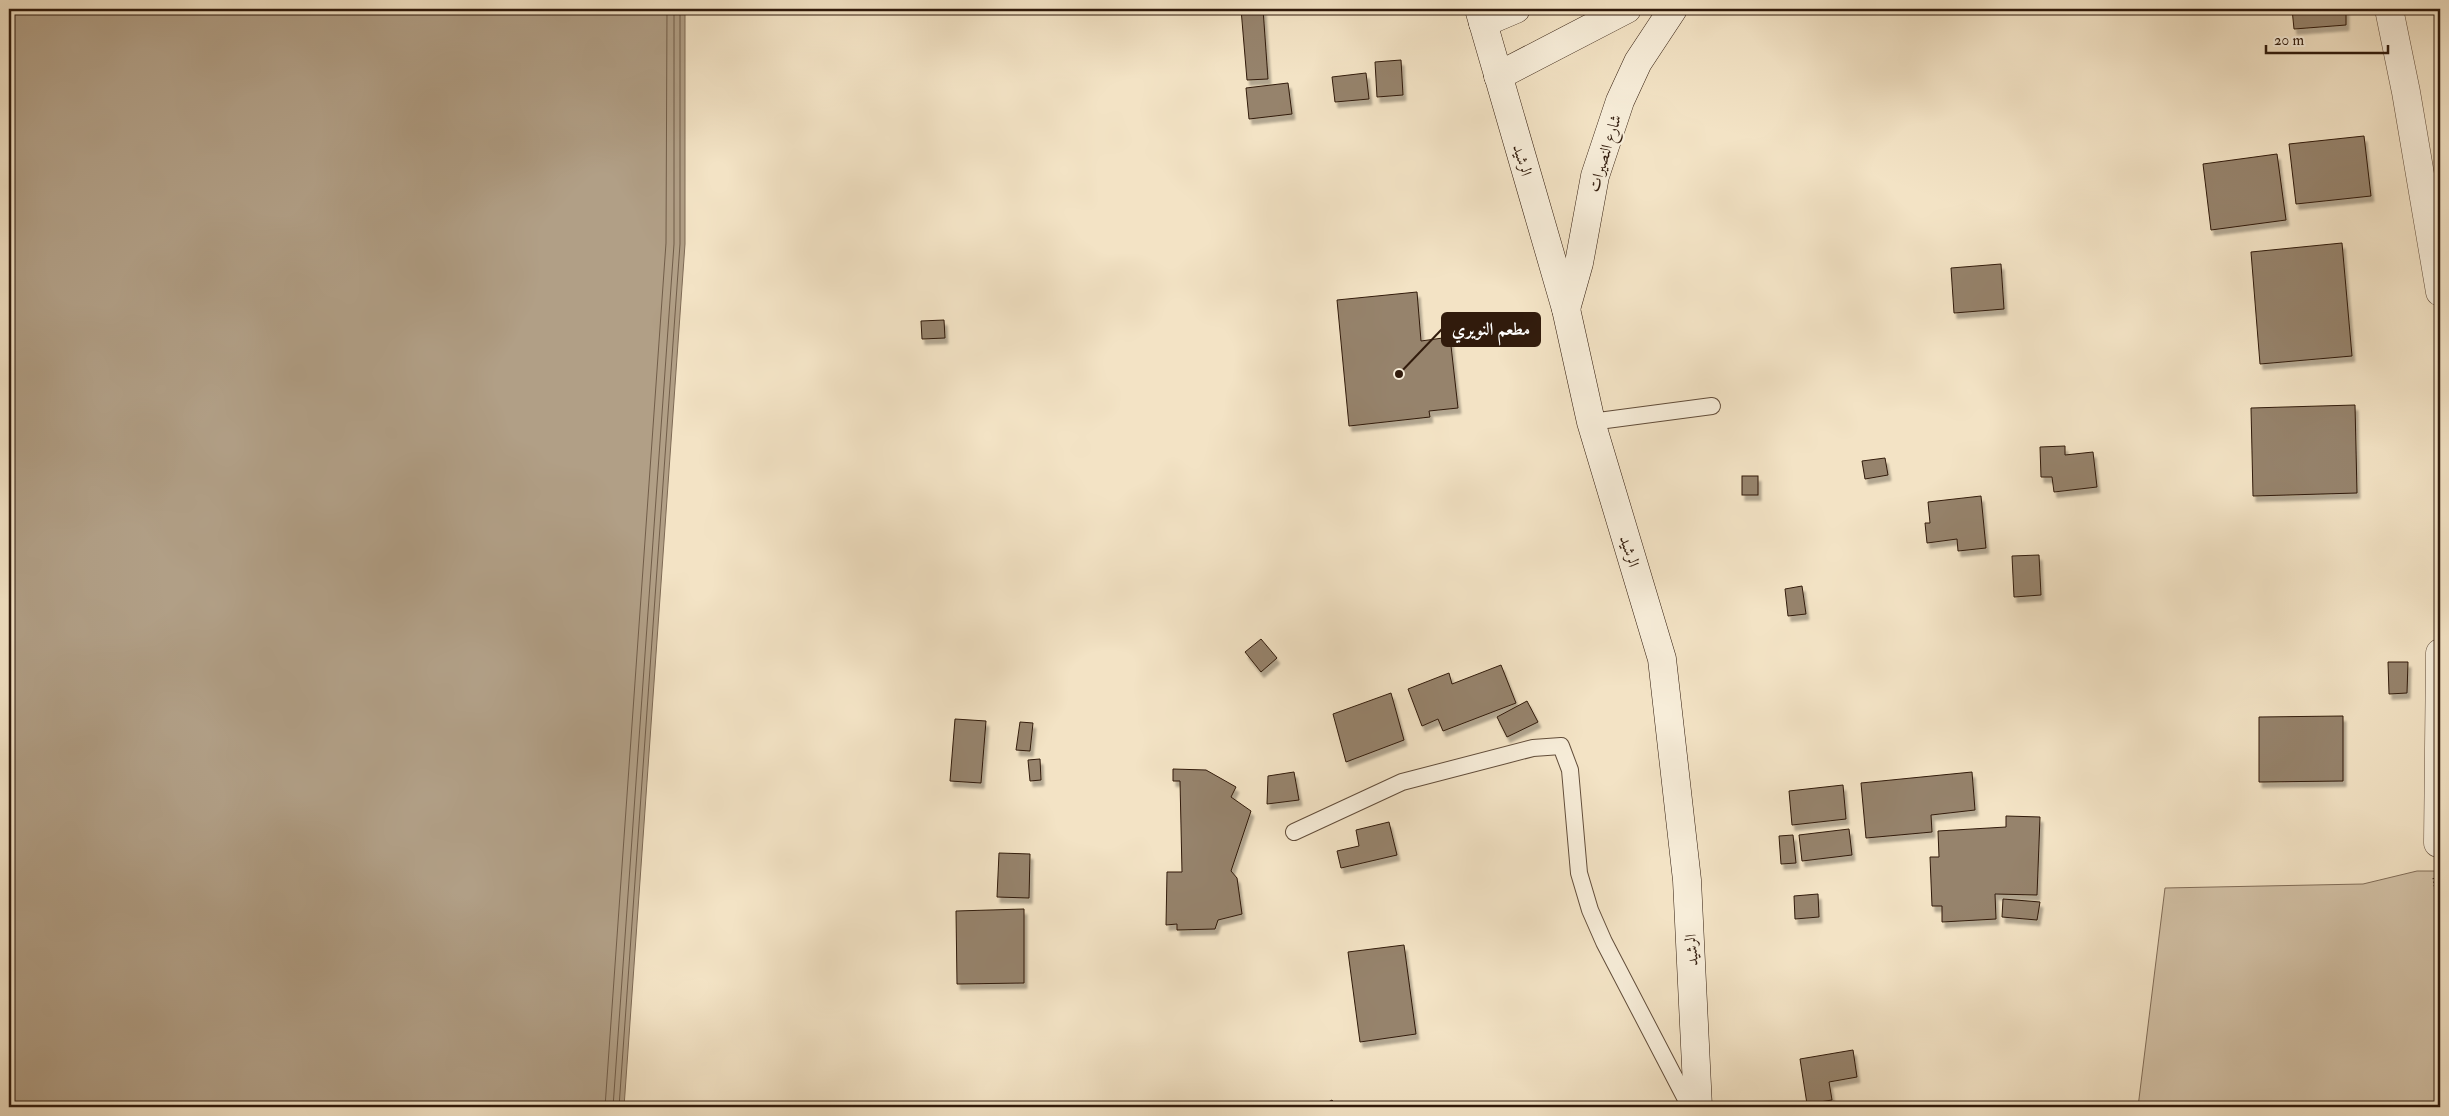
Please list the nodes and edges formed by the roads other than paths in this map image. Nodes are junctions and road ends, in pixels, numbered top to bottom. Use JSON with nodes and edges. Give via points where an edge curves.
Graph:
{"nodes":[{"id":1,"x":1516,"y":9,"type":"edge"},
{"id":2,"x":1627,"y":9,"type":"edge"},
{"id":3,"x":1673,"y":9,"type":"edge"},
{"id":4,"x":2389,"y":9,"type":"edge"},
{"id":5,"x":1481,"y":16,"type":"edge"},
{"id":6,"x":1498,"y":76,"type":"junction"},
{"id":7,"x":2440,"y":292,"type":"edge"},
{"id":8,"x":1566,"y":310,"type":"junction"},
{"id":9,"x":1712,"y":406,"type":"dead end"},
{"id":10,"x":1591,"y":422,"type":"junction"},
{"id":11,"x":2440,"y":653,"type":"edge"},
{"id":12,"x":1294,"y":832,"type":"dead end"},
{"id":13,"x":2438,"y":843,"type":"road end"},
{"id":14,"x":1690,"y":1107,"type":"edge"},
{"id":15,"x":1698,"y":1107,"type":"edge"}],
"edges":[{"from":1,"to":5,"type":"main road"},
{"from":2,"to":6,"type":"main road"},
{"from":3,"to":8,"type":"main road","name":"شارع النصيرات","via":[[1638,62],[1614,119],[1595,176],[1579,263]]},
{"from":4,"to":7,"type":"main road"},
{"from":5,"to":6,"type":"main road","name":"الرشيد"},
{"from":6,"to":8,"type":"main road","name":"الرشيد"},
{"from":8,"to":10,"type":"main road","name":"الرشيد"},
{"from":9,"to":10,"type":"lane"},
{"from":10,"to":15,"type":"main road","name":"الرشيد","via":[[1662,659],[1687,880]]},
{"from":11,"to":13,"type":"main road"},
{"from":12,"to":14,"type":"lane","via":[[1402,782],[1533,748],[1561,746],[1570,770],[1579,873],[1590,910]]}]}
